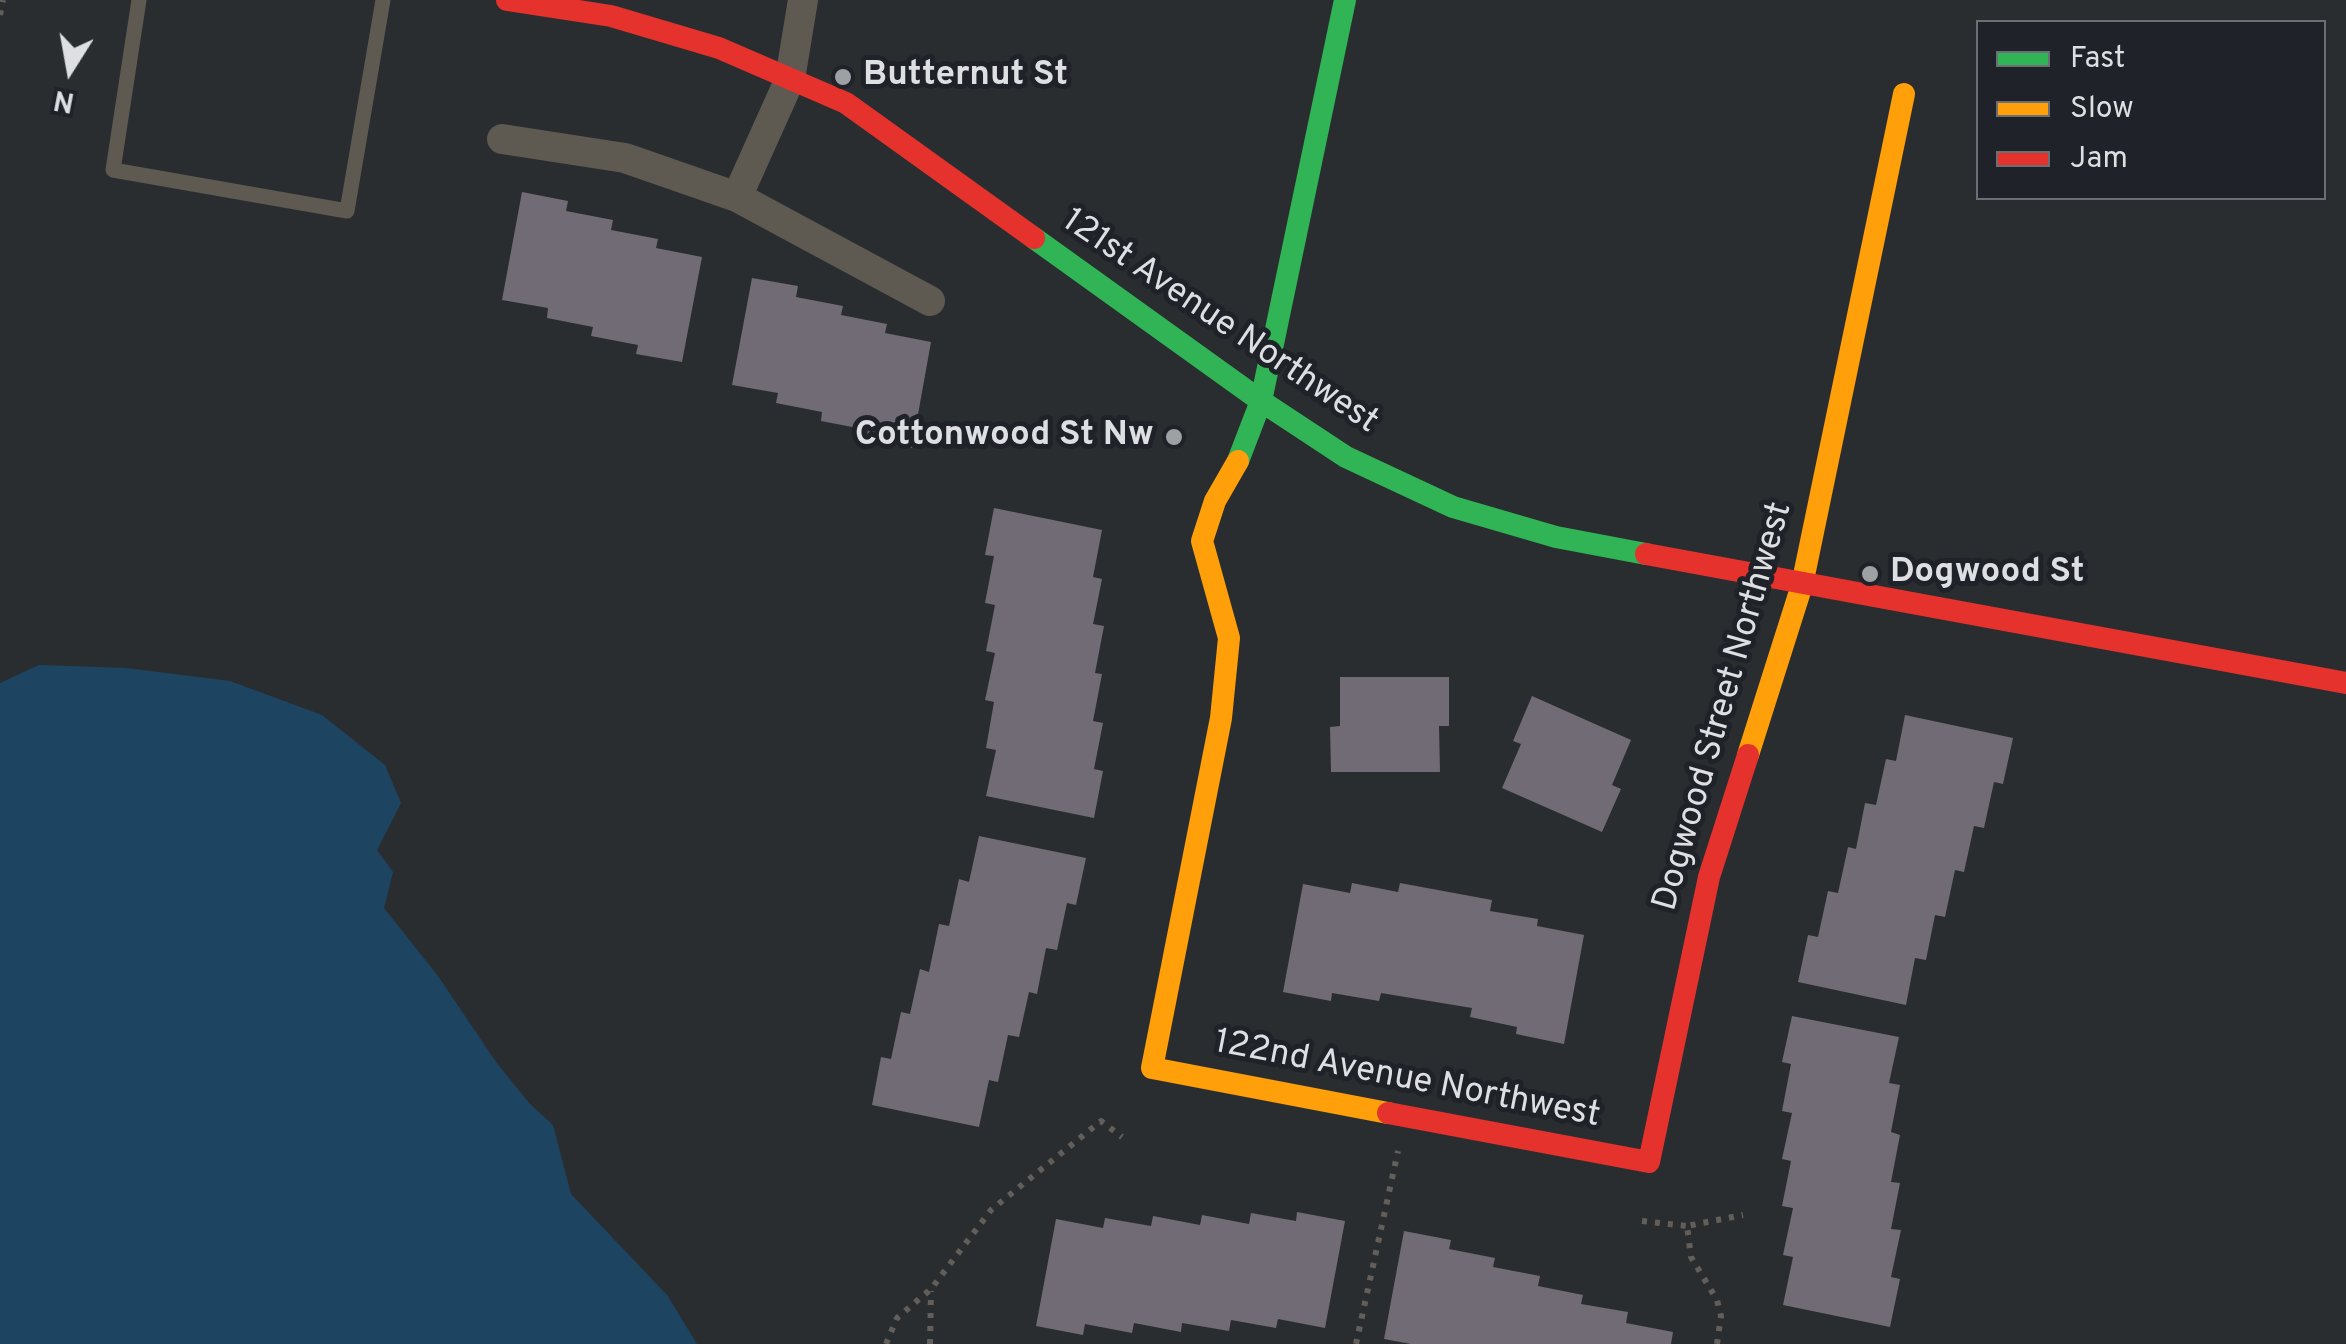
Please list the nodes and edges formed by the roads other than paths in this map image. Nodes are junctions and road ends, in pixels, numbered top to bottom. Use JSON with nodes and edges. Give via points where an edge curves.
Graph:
{"nodes":[{"id":1,"x":139,"y":0,"type":"edge"},
{"id":2,"x":383,"y":0,"type":"edge"},
{"id":3,"x":507,"y":0,"type":"edge"},
{"id":4,"x":803,"y":0,"type":"edge"},
{"id":5,"x":1344,"y":0,"type":"edge"},
{"id":6,"x":790,"y":79,"type":"junction"},
{"id":7,"x":1904,"y":94,"type":"dead end"},
{"id":8,"x":502,"y":139,"type":"dead end"},
{"id":9,"x":737,"y":196,"type":"junction"},
{"id":10,"x":930,"y":302,"type":"dead end"},
{"id":11,"x":1261,"y":402,"type":"junction"},
{"id":12,"x":1802,"y":585,"type":"junction"},
{"id":13,"x":2346,"y":683,"type":"edge"},
{"id":14,"x":1649,"y":1162,"type":"joint"}],
"edges":[{"from":1,"to":2,"type":"lane","via":[[113,170],[347,211]]},
{"from":3,"to":6,"type":"street","name":"121st Avenue Northwest","via":[[611,16],[719,48]]},
{"from":4,"to":6,"type":"street"},
{"from":5,"to":11,"type":"street"},
{"from":6,"to":9,"type":"street"},
{"from":6,"to":11,"type":"street","name":"121st Avenue Northwest","via":[[846,104]]},
{"from":7,"to":12,"type":"street","name":"Dogwood Street Northwest"},
{"from":8,"to":9,"type":"street","via":[[625,158]]},
{"from":9,"to":10,"type":"street"},
{"from":11,"to":12,"type":"street","name":"121st Avenue Northwest","via":[[1346,457],[1453,508],[1556,538]]},
{"from":11,"to":14,"type":"street","name":"122nd Avenue Northwest","via":[[1202,540],[1228,638],[1222,705],[1152,1068]]},
{"from":12,"to":13,"type":"street","name":"121st Avenue Northwest"},
{"from":12,"to":14,"type":"street","name":"Dogwood Street Northwest","via":[[1709,877]]}]}
